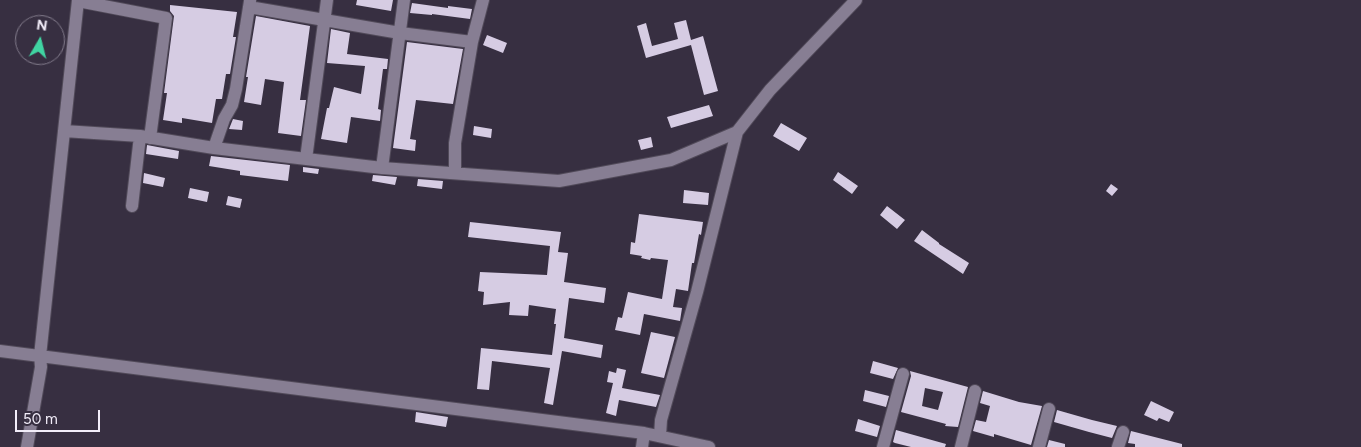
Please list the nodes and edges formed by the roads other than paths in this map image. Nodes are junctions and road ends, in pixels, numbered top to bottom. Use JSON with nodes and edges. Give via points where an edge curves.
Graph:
{"nodes":[{"id":1,"x":327,"y":0,"type":"edge"},
{"id":2,"x":404,"y":0,"type":"edge"},
{"id":3,"x":483,"y":0,"type":"edge"},
{"id":4,"x":856,"y":0,"type":"edge"},
{"id":5,"x":78,"y":1,"type":"edge"},
{"id":6,"x":249,"y":4,"type":"edge"},
{"id":7,"x":324,"y":21,"type":"junction"},
{"id":8,"x":400,"y":33,"type":"junction"},
{"id":9,"x":472,"y":42,"type":"junction"},
{"id":10,"x":64,"y":131,"type":"junction"},
{"id":11,"x":737,"y":132,"type":"junction"},
{"id":12,"x":145,"y":137,"type":"junction"},
{"id":13,"x":214,"y":148,"type":"junction"},
{"id":14,"x":306,"y":159,"type":"junction"},
{"id":15,"x":382,"y":168,"type":"junction"},
{"id":16,"x":455,"y":173,"type":"junction"},
{"id":17,"x":132,"y":206,"type":"dead end"},
{"id":18,"x":0,"y":351,"type":"edge"},
{"id":19,"x":40,"y":356,"type":"junction"},
{"id":20,"x":903,"y":374,"type":"dead end"},
{"id":21,"x":975,"y":391,"type":"dead end"},
{"id":22,"x":1049,"y":409,"type":"dead end"},
{"id":23,"x":1123,"y":432,"type":"dead end"},
{"id":24,"x":644,"y":433,"type":"junction"},
{"id":25,"x":660,"y":436,"type":"junction"},
{"id":26,"x":28,"y":447,"type":"edge"},
{"id":27,"x":642,"y":447,"type":"edge"},
{"id":28,"x":709,"y":447,"type":"edge"},
{"id":29,"x":883,"y":447,"type":"edge"},
{"id":30,"x":960,"y":447,"type":"edge"},
{"id":31,"x":1039,"y":447,"type":"edge"},
{"id":32,"x":1118,"y":447,"type":"edge"}],
"edges":[{"from":1,"to":7,"type":"street"},
{"from":2,"to":8,"type":"street"},
{"from":3,"to":9,"type":"street"},
{"from":4,"to":11,"type":"street","via":[[770,90]]},
{"from":5,"to":10,"type":"street"},
{"from":5,"to":12,"type":"street","via":[[166,18]]},
{"from":6,"to":7,"type":"street"},
{"from":6,"to":13,"type":"street","via":[[232,105]]},
{"from":7,"to":8,"type":"street"},
{"from":7,"to":14,"type":"street"},
{"from":8,"to":9,"type":"street"},
{"from":8,"to":15,"type":"street"},
{"from":9,"to":16,"type":"street","via":[[455,143]]},
{"from":10,"to":12,"type":"street"},
{"from":10,"to":19,"type":"street"},
{"from":11,"to":16,"type":"street","via":[[671,160],[559,181]]},
{"from":11,"to":25,"type":"street","via":[[698,292],[661,420]]},
{"from":12,"to":13,"type":"street"},
{"from":12,"to":17,"type":"street"},
{"from":13,"to":14,"type":"street"},
{"from":14,"to":15,"type":"street"},
{"from":15,"to":16,"type":"street"},
{"from":18,"to":19,"type":"street"},
{"from":19,"to":24,"type":"street"},
{"from":19,"to":26,"type":"street"},
{"from":20,"to":29,"type":"street"},
{"from":21,"to":30,"type":"street"},
{"from":22,"to":31,"type":"street"},
{"from":23,"to":32,"type":"street"},
{"from":24,"to":25,"type":"street"},
{"from":24,"to":27,"type":"street"},
{"from":25,"to":28,"type":"street"}]}
